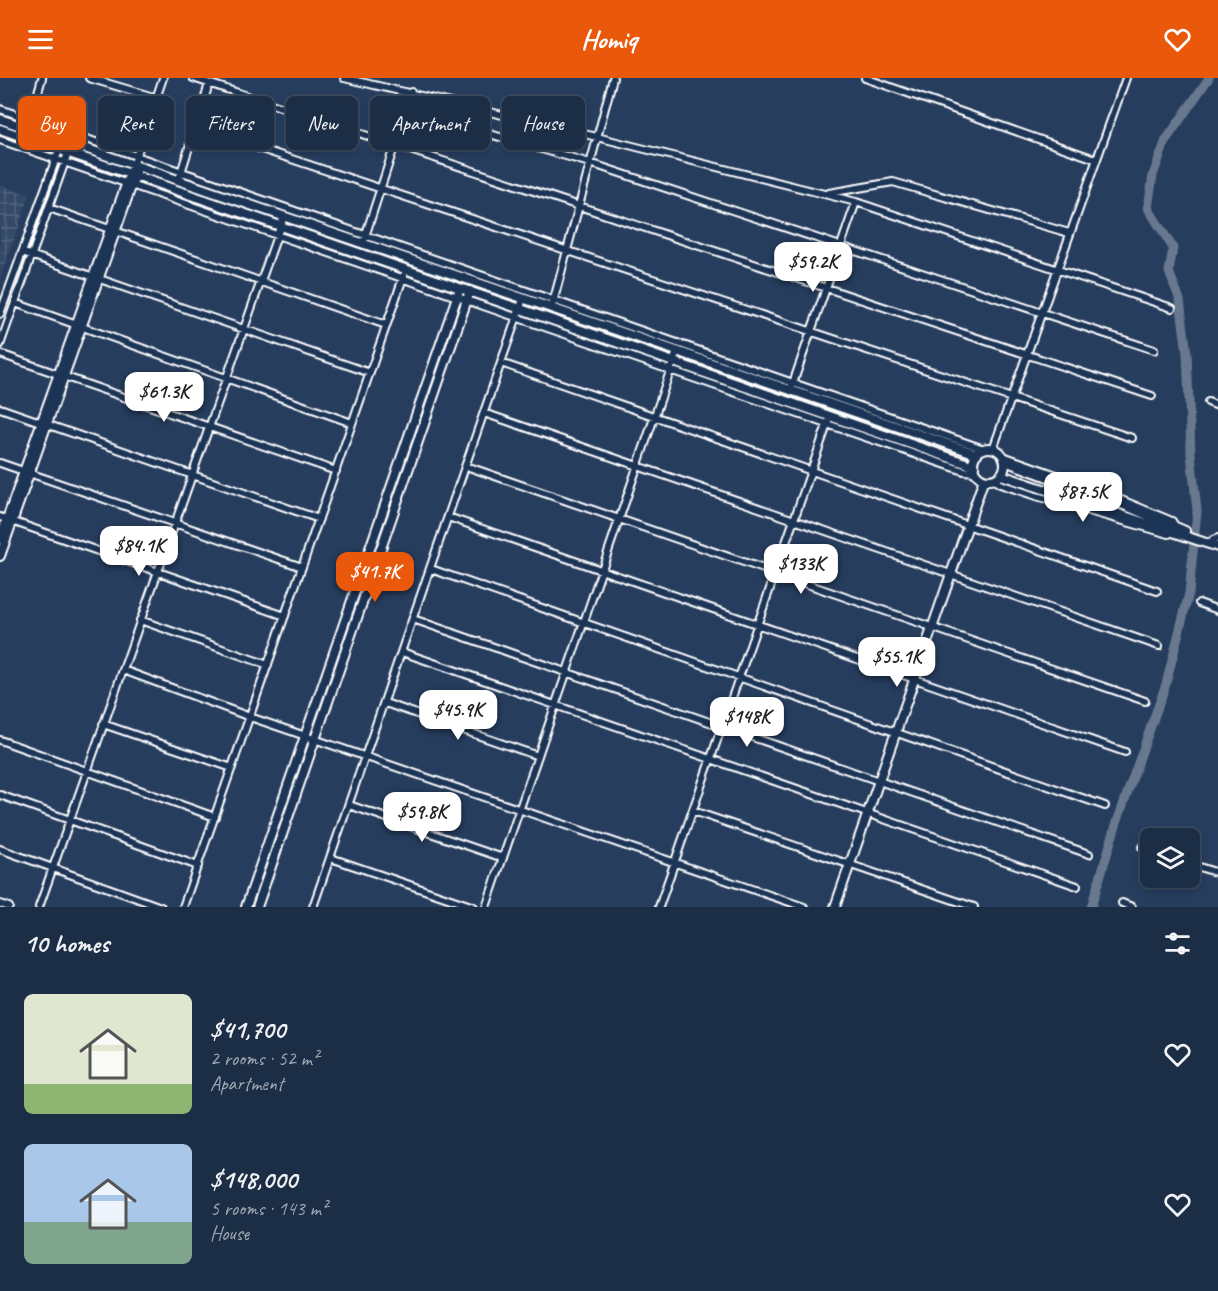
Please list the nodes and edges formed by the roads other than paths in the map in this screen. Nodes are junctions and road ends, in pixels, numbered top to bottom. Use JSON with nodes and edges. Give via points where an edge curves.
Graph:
{"nodes":[{"id":1,"x":42,"y":78,"type":"edge"},
{"id":2,"x":89,"y":78,"type":"edge"},
{"id":3,"x":163,"y":78,"type":"edge"},
{"id":4,"x":193,"y":78,"type":"edge"},
{"id":5,"x":344,"y":78,"type":"edge"},
{"id":6,"x":613,"y":78,"type":"edge"},
{"id":7,"x":865,"y":78,"type":"edge"},
{"id":8,"x":1126,"y":78,"type":"edge"},
{"id":9,"x":209,"y":84,"type":"junction"},
{"id":10,"x":411,"y":92,"type":"junction"},
{"id":11,"x":37,"y":96,"type":"edge"},
{"id":12,"x":150,"y":96,"type":"edge"},
{"id":13,"x":158,"y":96,"type":"edge"},
{"id":14,"x":205,"y":96,"type":"edge"},
{"id":15,"x":410,"y":96,"type":"edge"},
{"id":16,"x":0,"y":110,"type":"edge"},
{"id":17,"x":0,"y":118,"type":"edge"},
{"id":18,"x":18,"y":119,"type":"edge"},
{"id":19,"x":18,"y":122,"type":"edge"},
{"id":20,"x":0,"y":129,"type":"edge"},
{"id":21,"x":490,"y":134,"type":"edge"},
{"id":22,"x":18,"y":135,"type":"edge"},
{"id":23,"x":370,"y":136,"type":"edge"},
{"id":24,"x":597,"y":137,"type":"junction"},
{"id":25,"x":0,"y":140,"type":"edge"},
{"id":26,"x":86,"y":144,"type":"edge"},
{"id":27,"x":59,"y":150,"type":"joint"},
{"id":28,"x":140,"y":150,"type":"edge"},
{"id":29,"x":188,"y":150,"type":"edge"},
{"id":30,"x":265,"y":150,"type":"edge"},
{"id":31,"x":392,"y":150,"type":"edge"},
{"id":32,"x":412,"y":150,"type":"edge"},
{"id":33,"x":68,"y":153,"type":"junction"},
{"id":34,"x":55,"y":159,"type":"junction"},
{"id":35,"x":1095,"y":159,"type":"junction"},
{"id":36,"x":136,"y":162,"type":"junction"},
{"id":37,"x":65,"y":163,"type":"junction"},
{"id":38,"x":590,"y":163,"type":"junction"},
{"id":39,"x":132,"y":175,"type":"junction"},
{"id":40,"x":180,"y":176,"type":"junction"},
{"id":41,"x":129,"y":185,"type":"junction"},
{"id":42,"x":381,"y":188,"type":"junction"},
{"id":43,"x":825,"y":194,"type":"junction"},
{"id":44,"x":856,"y":202,"type":"junction"},
{"id":45,"x":579,"y":206,"type":"junction"},
{"id":46,"x":49,"y":208,"type":"junction"},
{"id":47,"x":284,"y":216,"type":"junction"},
{"id":48,"x":280,"y":225,"type":"junction"},
{"id":49,"x":112,"y":230,"type":"junction"},
{"id":50,"x":1069,"y":233,"type":"junction"},
{"id":51,"x":277,"y":235,"type":"junction"},
{"id":52,"x":365,"y":239,"type":"junction"},
{"id":53,"x":841,"y":246,"type":"junction"},
{"id":54,"x":567,"y":250,"type":"junction"},
{"id":55,"x":22,"y":252,"type":"junction"},
{"id":56,"x":32,"y":256,"type":"junction"},
{"id":57,"x":406,"y":269,"type":"junction"},
{"id":58,"x":1056,"y":269,"type":"junction"},
{"id":59,"x":95,"y":278,"type":"junction"},
{"id":60,"x":403,"y":278,"type":"junction"},
{"id":61,"x":261,"y":281,"type":"junction"},
{"id":62,"x":460,"y":288,"type":"junction"},
{"id":63,"x":827,"y":289,"type":"junction"},
{"id":64,"x":470,"y":291,"type":"junction"},
{"id":65,"x":457,"y":297,"type":"junction"},
{"id":66,"x":523,"y":299,"type":"junction"},
{"id":67,"x":467,"y":300,"type":"junction"},
{"id":68,"x":15,"y":303,"type":"junction"},
{"id":69,"x":552,"y":305,"type":"junction"},
{"id":70,"x":1172,"y":308,"type":"dead end"},
{"id":71,"x":520,"y":309,"type":"junction"},
{"id":72,"x":1041,"y":313,"type":"junction"},
{"id":73,"x":0,"y":314,"type":"edge"},
{"id":74,"x":517,"y":317,"type":"junction"},
{"id":75,"x":386,"y":325,"type":"junction"},
{"id":76,"x":78,"y":326,"type":"junction"},
{"id":77,"x":243,"y":328,"type":"junction"},
{"id":78,"x":812,"y":332,"type":"junction"},
{"id":79,"x":0,"y":345,"type":"edge"},
{"id":80,"x":1154,"y":350,"type":"dead end"},
{"id":81,"x":677,"y":351,"type":"junction"},
{"id":82,"x":0,"y":354,"type":"edge"},
{"id":83,"x":1026,"y":355,"type":"junction"},
{"id":84,"x":674,"y":361,"type":"junction"},
{"id":85,"x":501,"y":363,"type":"junction"},
{"id":86,"x":671,"y":370,"type":"junction"},
{"id":87,"x":370,"y":373,"type":"junction"},
{"id":88,"x":61,"y":374,"type":"junction"},
{"id":89,"x":225,"y":378,"type":"junction"},
{"id":90,"x":792,"y":387,"type":"junction"},
{"id":91,"x":1152,"y":396,"type":"dead end"},
{"id":92,"x":1011,"y":397,"type":"junction"},
{"id":93,"x":1208,"y":402,"type":"dead end"},
{"id":94,"x":1218,"y":406,"type":"edge"},
{"id":95,"x":0,"y":408,"type":"edge"},
{"id":96,"x":484,"y":413,"type":"junction"},
{"id":97,"x":831,"y":416,"type":"junction"},
{"id":98,"x":655,"y":418,"type":"junction"},
{"id":99,"x":44,"y":423,"type":"junction"},
{"id":100,"x":352,"y":423,"type":"junction"},
{"id":101,"x":828,"y":424,"type":"junction"},
{"id":102,"x":208,"y":426,"type":"junction"},
{"id":103,"x":1132,"y":438,"type":"dead end"},
{"id":104,"x":984,"y":449,"type":"junction"},
{"id":105,"x":993,"y":449,"type":"junction"},
{"id":106,"x":977,"y":454,"type":"junction"},
{"id":107,"x":1004,"y":459,"type":"junction"},
{"id":108,"x":0,"y":463,"type":"edge"},
{"id":109,"x":466,"y":466,"type":"junction"},
{"id":110,"x":638,"y":467,"type":"junction"},
{"id":111,"x":974,"y":469,"type":"junction"},
{"id":112,"x":26,"y":471,"type":"junction"},
{"id":113,"x":336,"y":471,"type":"junction"},
{"id":114,"x":811,"y":471,"type":"junction"},
{"id":115,"x":192,"y":474,"type":"junction"},
{"id":116,"x":993,"y":478,"type":"junction"},
{"id":117,"x":448,"y":517,"type":"junction"},
{"id":118,"x":6,"y":519,"type":"edge"},
{"id":119,"x":319,"y":519,"type":"junction"},
{"id":120,"x":620,"y":520,"type":"junction"},
{"id":121,"x":794,"y":520,"type":"junction"},
{"id":122,"x":174,"y":523,"type":"junction"},
{"id":123,"x":966,"y":525,"type":"junction"},
{"id":124,"x":1176,"y":530,"type":"junction"},
{"id":125,"x":0,"y":538,"type":"edge"},
{"id":126,"x":1216,"y":544,"type":"edge"},
{"id":127,"x":0,"y":556,"type":"edge"},
{"id":128,"x":302,"y":567,"type":"junction"},
{"id":129,"x":430,"y":569,"type":"junction"},
{"id":130,"x":158,"y":571,"type":"junction"},
{"id":131,"x":602,"y":571,"type":"junction"},
{"id":132,"x":776,"y":574,"type":"junction"},
{"id":133,"x":950,"y":574,"type":"junction"},
{"id":134,"x":1157,"y":591,"type":"dead end"},
{"id":135,"x":1199,"y":603,"type":"dead end"},
{"id":136,"x":1218,"y":610,"type":"edge"},
{"id":137,"x":285,"y":616,"type":"junction"},
{"id":138,"x":413,"y":619,"type":"junction"},
{"id":139,"x":140,"y":620,"type":"junction"},
{"id":140,"x":584,"y":623,"type":"junction"},
{"id":141,"x":758,"y":624,"type":"junction"},
{"id":142,"x":931,"y":627,"type":"junction"},
{"id":143,"x":1159,"y":646,"type":"dead end"},
{"id":144,"x":402,"y":652,"type":"junction"},
{"id":145,"x":268,"y":665,"type":"junction"},
{"id":146,"x":123,"y":670,"type":"junction"},
{"id":147,"x":567,"y":674,"type":"junction"},
{"id":148,"x":739,"y":677,"type":"junction"},
{"id":149,"x":913,"y":679,"type":"junction"},
{"id":150,"x":1145,"y":701,"type":"dead end"},
{"id":151,"x":385,"y":703,"type":"junction"},
{"id":152,"x":556,"y":706,"type":"junction"},
{"id":153,"x":250,"y":717,"type":"junction"},
{"id":154,"x":104,"y":724,"type":"junction"},
{"id":155,"x":722,"y":727,"type":"junction"},
{"id":156,"x":896,"y":730,"type":"junction"},
{"id":157,"x":305,"y":735,"type":"junction"},
{"id":158,"x":314,"y":739,"type":"junction"},
{"id":159,"x":0,"y":740,"type":"edge"},
{"id":160,"x":1125,"y":752,"type":"dead end"},
{"id":161,"x":366,"y":756,"type":"junction"},
{"id":162,"x":538,"y":756,"type":"junction"},
{"id":163,"x":711,"y":760,"type":"junction"},
{"id":164,"x":232,"y":768,"type":"junction"},
{"id":165,"x":87,"y":770,"type":"junction"},
{"id":166,"x":878,"y":781,"type":"junction"},
{"id":167,"x":0,"y":795,"type":"edge"},
{"id":168,"x":350,"y":805,"type":"junction"},
{"id":169,"x":1105,"y":806,"type":"dead end"},
{"id":170,"x":520,"y":808,"type":"junction"},
{"id":171,"x":693,"y":811,"type":"junction"},
{"id":172,"x":867,"y":813,"type":"junction"},
{"id":173,"x":215,"y":817,"type":"junction"},
{"id":174,"x":69,"y":820,"type":"junction"},
{"id":175,"x":0,"y":849,"type":"edge"},
{"id":176,"x":1089,"y":854,"type":"dead end"},
{"id":177,"x":331,"y":858,"type":"junction"},
{"id":178,"x":503,"y":858,"type":"junction"},
{"id":179,"x":675,"y":862,"type":"junction"},
{"id":180,"x":850,"y":864,"type":"junction"},
{"id":181,"x":198,"y":866,"type":"junction"},
{"id":182,"x":1200,"y":867,"type":"edge"},
{"id":183,"x":53,"y":868,"type":"junction"},
{"id":184,"x":1218,"y":873,"type":"edge"},
{"id":185,"x":1077,"y":886,"type":"dead end"},
{"id":186,"x":1122,"y":903,"type":"dead end"},
{"id":187,"x":0,"y":904,"type":"edge"},
{"id":188,"x":9,"y":907,"type":"edge"},
{"id":189,"x":39,"y":907,"type":"edge"},
{"id":190,"x":161,"y":907,"type":"edge"},
{"id":191,"x":183,"y":907,"type":"edge"},
{"id":192,"x":246,"y":907,"type":"edge"},
{"id":193,"x":257,"y":907,"type":"edge"},
{"id":194,"x":313,"y":907,"type":"edge"},
{"id":195,"x":474,"y":907,"type":"edge"},
{"id":196,"x":486,"y":907,"type":"edge"},
{"id":197,"x":659,"y":907,"type":"edge"},
{"id":198,"x":804,"y":907,"type":"edge"},
{"id":199,"x":835,"y":907,"type":"edge"},
{"id":200,"x":974,"y":907,"type":"edge"},
{"id":201,"x":1132,"y":907,"type":"edge"}],
"edges":[{"from":1,"to":11,"type":"street"},
{"from":2,"to":12,"type":"street"},
{"from":3,"to":13,"type":"street"},
{"from":4,"to":9,"type":"street"},
{"from":5,"to":10,"type":"street"},
{"from":6,"to":24,"type":"street"},
{"from":7,"to":35,"type":"street"},
{"from":8,"to":35,"type":"street"},
{"from":9,"to":14,"type":"street"},
{"from":9,"to":23,"type":"street"},
{"from":10,"to":15,"type":"street"},
{"from":10,"to":24,"type":"street"},
{"from":16,"to":18,"type":"street"},
{"from":17,"to":19,"type":"main road"},
{"from":20,"to":22,"type":"main road"},
{"from":21,"to":38,"type":"street"},
{"from":24,"to":38,"type":"street"},
{"from":24,"to":43,"type":"street"},
{"from":25,"to":34,"type":"street"},
{"from":26,"to":36,"type":"main road"},
{"from":27,"to":33,"type":"main road"},
{"from":27,"to":34,"type":"street"},
{"from":28,"to":36,"type":"street"},
{"from":29,"to":40,"type":"street"},
{"from":30,"to":42,"type":"street"},
{"from":31,"to":42,"type":"street"},
{"from":32,"to":45,"type":"street"},
{"from":33,"to":37,"type":"street"},
{"from":33,"to":39,"type":"main road"},
{"from":34,"to":37,"type":"street"},
{"from":34,"to":55,"type":"street"},
{"from":35,"to":50,"type":"street"},
{"from":36,"to":39,"type":"main road"},
{"from":36,"to":40,"type":"main road"},
{"from":37,"to":41,"type":"street"},
{"from":37,"to":46,"type":"street"},
{"from":38,"to":45,"type":"street"},
{"from":38,"to":53,"type":"street"},
{"from":39,"to":41,"type":"main road"},
{"from":39,"to":48,"type":"main road"},
{"from":40,"to":47,"type":"main road"},
{"from":40,"to":52,"type":"street"},
{"from":41,"to":49,"type":"main road"},
{"from":41,"to":51,"type":"street"},
{"from":42,"to":52,"type":"street"},
{"from":42,"to":54,"type":"street"},
{"from":43,"to":44,"type":"street"},
{"from":43,"to":50,"type":"street","via":[[893,182]]},
{"from":44,"to":53,"type":"street"},
{"from":44,"to":58,"type":"street"},
{"from":45,"to":54,"type":"street"},
{"from":45,"to":63,"type":"street"},
{"from":46,"to":49,"type":"street"},
{"from":46,"to":56,"type":"street"},
{"from":47,"to":48,"type":"street"},
{"from":47,"to":52,"type":"main road"},
{"from":48,"to":51,"type":"street"},
{"from":48,"to":57,"type":"main road"},
{"from":49,"to":59,"type":"main road"},
{"from":49,"to":61,"type":"street"},
{"from":50,"to":58,"type":"street"},
{"from":51,"to":60,"type":"street"},
{"from":51,"to":61,"type":"street"},
{"from":52,"to":66,"type":"main road"},
{"from":52,"to":69,"type":"street"},
{"from":53,"to":63,"type":"street"},
{"from":53,"to":72,"type":"street"},
{"from":54,"to":69,"type":"street"},
{"from":54,"to":78,"type":"street"},
{"from":55,"to":56,"type":"street"},
{"from":55,"to":73,"type":"street"},
{"from":56,"to":59,"type":"street"},
{"from":56,"to":68,"type":"street"},
{"from":57,"to":60,"type":"street"},
{"from":57,"to":62,"type":"main road"},
{"from":58,"to":70,"type":"street"},
{"from":58,"to":72,"type":"street"},
{"from":59,"to":76,"type":"main road"},
{"from":59,"to":77,"type":"street"},
{"from":60,"to":65,"type":"street"},
{"from":60,"to":75,"type":"street"},
{"from":61,"to":75,"type":"street"},
{"from":61,"to":77,"type":"street"},
{"from":62,"to":64,"type":"main road"},
{"from":62,"to":65,"type":"main road"},
{"from":63,"to":78,"type":"street"},
{"from":63,"to":83,"type":"street"},
{"from":64,"to":67,"type":"main road"},
{"from":64,"to":71,"type":"main road"},
{"from":65,"to":67,"type":"street"},
{"from":65,"to":157,"type":"main road"},
{"from":66,"to":69,"type":"main road"},
{"from":66,"to":71,"type":"street"},
{"from":67,"to":74,"type":"street"},
{"from":67,"to":158,"type":"main road"},
{"from":68,"to":76,"type":"street"},
{"from":68,"to":79,"type":"street"},
{"from":69,"to":81,"type":"main road"},
{"from":69,"to":90,"type":"street"},
{"from":71,"to":74,"type":"street"},
{"from":71,"to":84,"type":"main road"},
{"from":72,"to":80,"type":"street"},
{"from":72,"to":83,"type":"street"},
{"from":74,"to":85,"type":"street"},
{"from":74,"to":86,"type":"street"},
{"from":75,"to":87,"type":"street"},
{"from":76,"to":88,"type":"main road"},
{"from":76,"to":89,"type":"street"},
{"from":77,"to":87,"type":"street"},
{"from":77,"to":89,"type":"street"},
{"from":78,"to":90,"type":"street"},
{"from":78,"to":92,"type":"street"},
{"from":81,"to":84,"type":"street"},
{"from":81,"to":90,"type":"main road"},
{"from":82,"to":88,"type":"street"},
{"from":83,"to":91,"type":"street"},
{"from":83,"to":92,"type":"street"},
{"from":84,"to":86,"type":"street"},
{"from":84,"to":97,"type":"main road"},
{"from":85,"to":96,"type":"street"},
{"from":85,"to":98,"type":"street"},
{"from":86,"to":98,"type":"street"},
{"from":86,"to":101,"type":"street"},
{"from":87,"to":100,"type":"street"},
{"from":88,"to":99,"type":"main road"},
{"from":88,"to":102,"type":"street"},
{"from":89,"to":100,"type":"street"},
{"from":89,"to":102,"type":"street"},
{"from":90,"to":104,"type":"street"},
{"from":90,"to":106,"type":"main road"},
{"from":92,"to":103,"type":"street"},
{"from":92,"to":105,"type":"street"},
{"from":93,"to":94,"type":"street"},
{"from":95,"to":99,"type":"street"},
{"from":96,"to":109,"type":"street"},
{"from":96,"to":110,"type":"street"},
{"from":97,"to":101,"type":"street"},
{"from":97,"to":111,"type":"main road"},
{"from":98,"to":110,"type":"street"},
{"from":98,"to":114,"type":"street"},
{"from":99,"to":112,"type":"main road"},
{"from":99,"to":115,"type":"street"},
{"from":100,"to":113,"type":"street"},
{"from":101,"to":111,"type":"street","via":[[964,471]]},
{"from":101,"to":114,"type":"street"},
{"from":102,"to":113,"type":"street"},
{"from":102,"to":115,"type":"street"},
{"from":104,"to":105,"type":"main road"},
{"from":104,"to":106,"type":"main road"},
{"from":105,"to":107,"type":"main road"},
{"from":106,"to":111,"type":"main road"},
{"from":107,"to":116,"type":"main road"},
{"from":107,"to":124,"type":"main road"},
{"from":108,"to":112,"type":"street"},
{"from":109,"to":117,"type":"street"},
{"from":109,"to":120,"type":"street"},
{"from":110,"to":120,"type":"street"},
{"from":110,"to":121,"type":"street"},
{"from":111,"to":116,"type":"main road"},
{"from":112,"to":118,"type":"main road"},
{"from":112,"to":122,"type":"street"},
{"from":113,"to":119,"type":"street"},
{"from":114,"to":121,"type":"street"},
{"from":114,"to":123,"type":"street"},
{"from":115,"to":119,"type":"street"},
{"from":115,"to":122,"type":"street"},
{"from":116,"to":123,"type":"main road"},
{"from":116,"to":124,"type":"main road"},
{"from":117,"to":129,"type":"street"},
{"from":117,"to":131,"type":"street"},
{"from":118,"to":125,"type":"main road"},
{"from":118,"to":127,"type":"main road"},
{"from":118,"to":130,"type":"street"},
{"from":119,"to":128,"type":"street"},
{"from":120,"to":131,"type":"street"},
{"from":120,"to":132,"type":"street"},
{"from":121,"to":132,"type":"street"},
{"from":121,"to":133,"type":"street"},
{"from":122,"to":128,"type":"street"},
{"from":122,"to":130,"type":"street"},
{"from":123,"to":133,"type":"main road"},
{"from":123,"to":134,"type":"street"},
{"from":124,"to":126,"type":"main road"},
{"from":128,"to":137,"type":"street"},
{"from":129,"to":138,"type":"street"},
{"from":129,"to":140,"type":"street"},
{"from":130,"to":137,"type":"street"},
{"from":130,"to":139,"type":"street"},
{"from":131,"to":140,"type":"street"},
{"from":131,"to":141,"type":"street"},
{"from":132,"to":141,"type":"street"},
{"from":132,"to":142,"type":"street"},
{"from":133,"to":142,"type":"main road"},
{"from":133,"to":143,"type":"street"},
{"from":135,"to":136,"type":"street"},
{"from":137,"to":145,"type":"street"},
{"from":138,"to":144,"type":"street"},
{"from":138,"to":147,"type":"street"},
{"from":139,"to":145,"type":"street"},
{"from":139,"to":146,"type":"street"},
{"from":140,"to":147,"type":"street"},
{"from":140,"to":148,"type":"street"},
{"from":141,"to":148,"type":"street"},
{"from":141,"to":149,"type":"street"},
{"from":142,"to":149,"type":"main road"},
{"from":142,"to":150,"type":"street"},
{"from":144,"to":151,"type":"street"},
{"from":144,"to":152,"type":"street"},
{"from":145,"to":153,"type":"street"},
{"from":146,"to":153,"type":"street"},
{"from":146,"to":154,"type":"street"},
{"from":147,"to":152,"type":"street"},
{"from":147,"to":155,"type":"street"},
{"from":148,"to":155,"type":"street"},
{"from":148,"to":156,"type":"street"},
{"from":149,"to":156,"type":"main road"},
{"from":149,"to":160,"type":"street"},
{"from":151,"to":161,"type":"street"},
{"from":151,"to":162,"type":"street"},
{"from":152,"to":162,"type":"street"},
{"from":152,"to":163,"type":"street"},
{"from":153,"to":157,"type":"street"},
{"from":153,"to":164,"type":"street"},
{"from":154,"to":164,"type":"street"},
{"from":154,"to":165,"type":"street"},
{"from":155,"to":163,"type":"street"},
{"from":155,"to":166,"type":"street"},
{"from":156,"to":166,"type":"main road"},
{"from":156,"to":169,"type":"street"},
{"from":157,"to":158,"type":"street"},
{"from":157,"to":192,"type":"main road"},
{"from":158,"to":161,"type":"street"},
{"from":158,"to":193,"type":"main road"},
{"from":159,"to":165,"type":"street"},
{"from":161,"to":168,"type":"street"},
{"from":161,"to":170,"type":"street"},
{"from":162,"to":170,"type":"street"},
{"from":163,"to":171,"type":"street"},
{"from":163,"to":172,"type":"street"},
{"from":164,"to":173,"type":"street"},
{"from":165,"to":173,"type":"street"},
{"from":165,"to":174,"type":"street"},
{"from":166,"to":172,"type":"main road"},
{"from":166,"to":176,"type":"street"},
{"from":167,"to":174,"type":"street"},
{"from":168,"to":177,"type":"street"},
{"from":168,"to":178,"type":"street"},
{"from":170,"to":178,"type":"street"},
{"from":170,"to":179,"type":"street"},
{"from":171,"to":179,"type":"street"},
{"from":171,"to":180,"type":"street"},
{"from":172,"to":180,"type":"main road"},
{"from":172,"to":185,"type":"street"},
{"from":173,"to":181,"type":"street"},
{"from":174,"to":181,"type":"street"},
{"from":174,"to":183,"type":"street"},
{"from":175,"to":183,"type":"street"},
{"from":177,"to":194,"type":"street"},
{"from":177,"to":195,"type":"street"},
{"from":178,"to":196,"type":"street"},
{"from":179,"to":197,"type":"street"},
{"from":179,"to":198,"type":"street"},
{"from":180,"to":199,"type":"main road"},
{"from":180,"to":200,"type":"street"},
{"from":181,"to":191,"type":"street"},
{"from":182,"to":184,"type":"street"},
{"from":183,"to":189,"type":"street"},
{"from":183,"to":190,"type":"street"},
{"from":186,"to":201,"type":"street"},
{"from":187,"to":188,"type":"street"}]}
